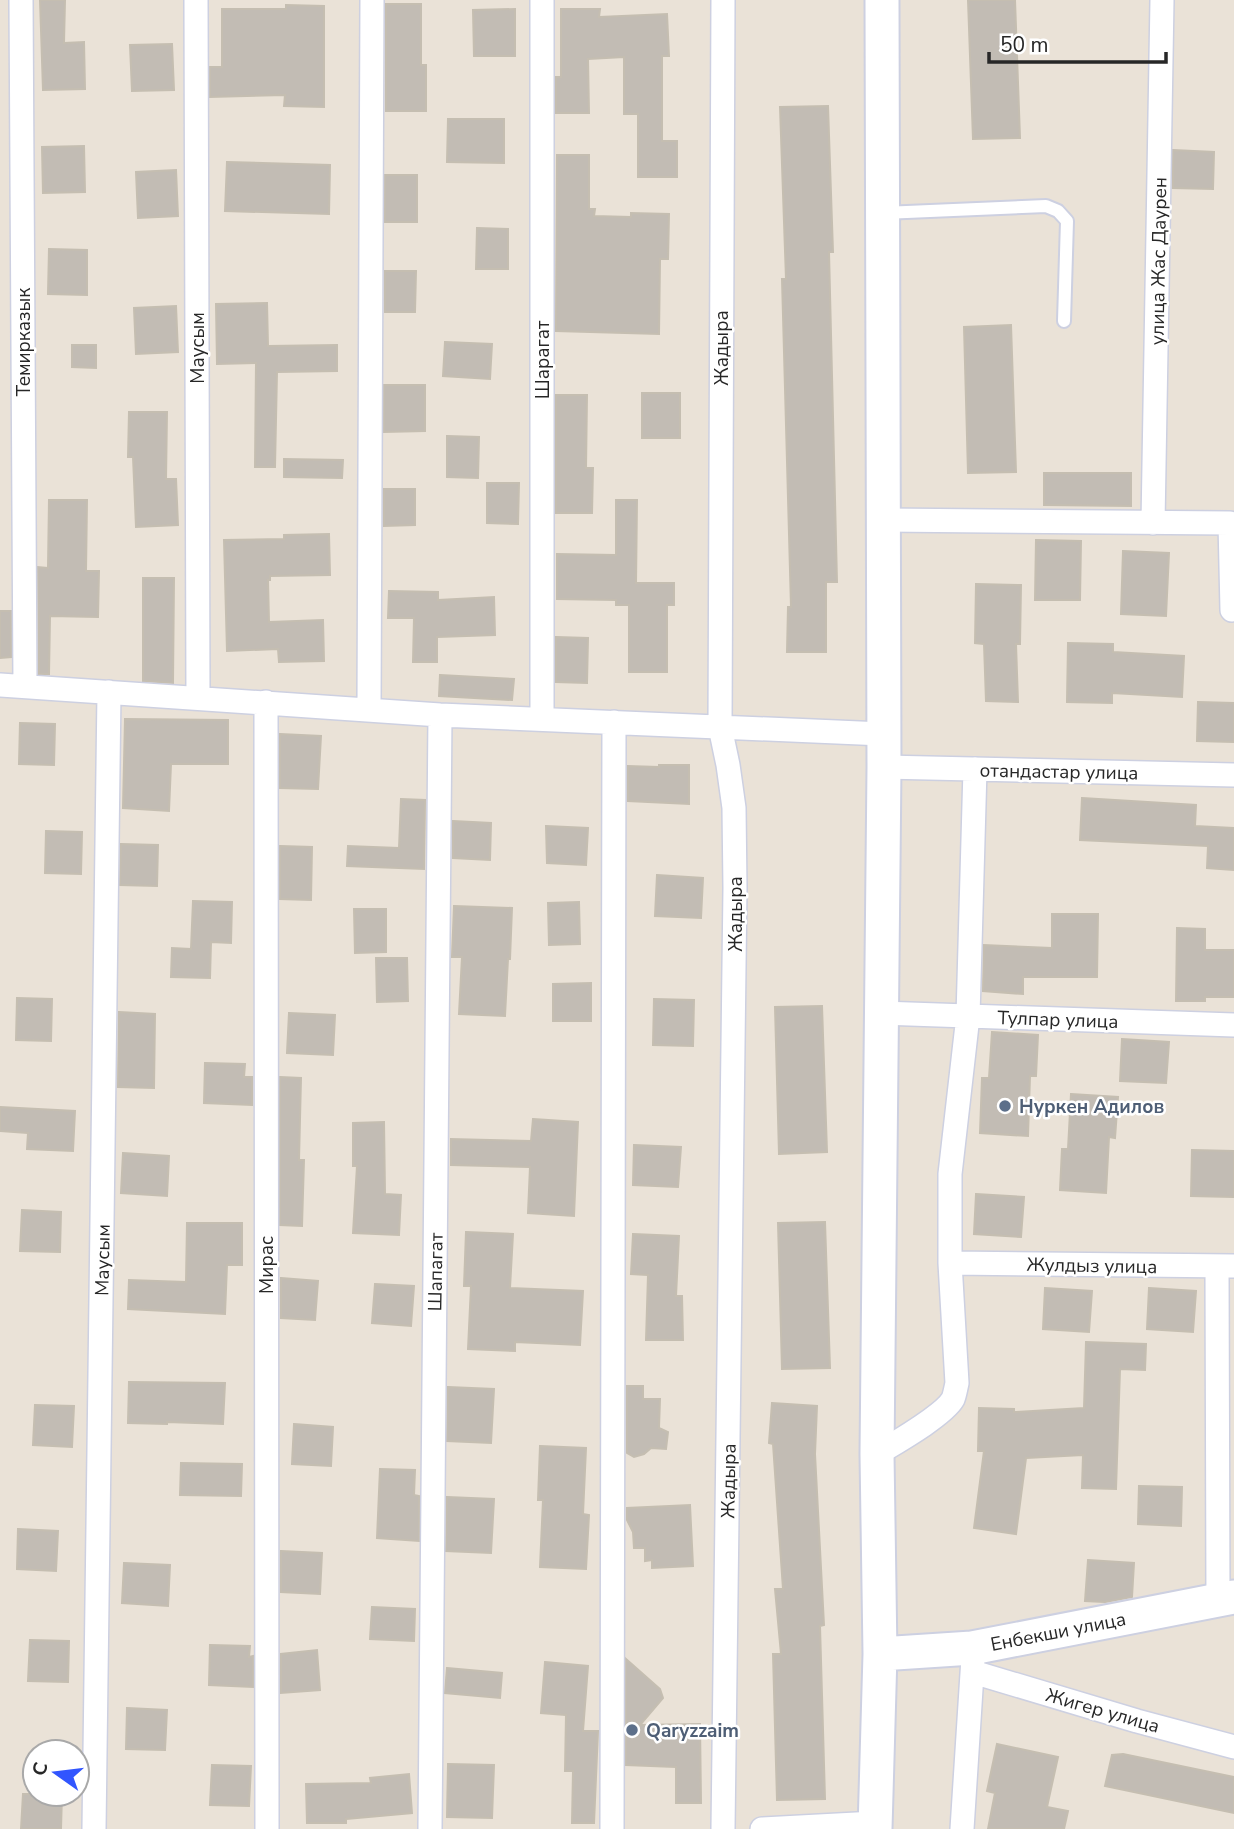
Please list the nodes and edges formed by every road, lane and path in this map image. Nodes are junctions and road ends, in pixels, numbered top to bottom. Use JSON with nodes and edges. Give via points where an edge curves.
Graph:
{"nodes":[{"id":1,"x":22,"y":0,"type":"edge"},
{"id":2,"x":196,"y":0,"type":"edge"},
{"id":3,"x":372,"y":0,"type":"edge"},
{"id":4,"x":542,"y":0,"type":"edge"},
{"id":5,"x":723,"y":0,"type":"edge"},
{"id":6,"x":883,"y":0,"type":"edge"},
{"id":7,"x":1162,"y":0,"type":"edge"},
{"id":8,"x":883,"y":213,"type":"junction"},
{"id":9,"x":1064,"y":321,"type":"dead end"},
{"id":10,"x":883,"y":520,"type":"junction"},
{"id":11,"x":1153,"y":523,"type":"junction"},
{"id":12,"x":1232,"y":610,"type":"dead end"},
{"id":13,"x":0,"y":685,"type":"edge"},
{"id":14,"x":25,"y":685,"type":"junction"},
{"id":15,"x":109,"y":692,"type":"junction"},
{"id":16,"x":198,"y":697,"type":"junction"},
{"id":17,"x":265,"y":702,"type":"junction"},
{"id":18,"x":369,"y":709,"type":"junction"},
{"id":19,"x":440,"y":715,"type":"junction"},
{"id":20,"x":542,"y":719,"type":"junction"},
{"id":21,"x":614,"y":722,"type":"junction"},
{"id":22,"x":720,"y":727,"type":"junction"},
{"id":23,"x":883,"y":734,"type":"junction"},
{"id":24,"x":884,"y":767,"type":"junction"},
{"id":25,"x":975,"y":769,"type":"junction"},
{"id":26,"x":1234,"y":775,"type":"edge"},
{"id":27,"x":881,"y":1013,"type":"junction"},
{"id":28,"x":968,"y":1016,"type":"junction"},
{"id":29,"x":1234,"y":1025,"type":"edge"},
{"id":30,"x":950,"y":1263,"type":"junction"},
{"id":31,"x":1225,"y":1266,"type":"edge"},
{"id":32,"x":877,"y":1454,"type":"junction"},
{"id":33,"x":1226,"y":1599,"type":"edge"},
{"id":34,"x":880,"y":1654,"type":"junction"},
{"id":35,"x":973,"y":1660,"type":"junction"},
{"id":36,"x":1234,"y":1747,"type":"edge"},
{"id":37,"x":875,"y":1826,"type":"edge"},
{"id":38,"x":94,"y":1829,"type":"edge"},
{"id":39,"x":267,"y":1829,"type":"edge"},
{"id":40,"x":430,"y":1829,"type":"edge"},
{"id":41,"x":612,"y":1829,"type":"edge"},
{"id":42,"x":723,"y":1829,"type":"edge"},
{"id":43,"x":762,"y":1829,"type":"edge"},
{"id":44,"x":962,"y":1829,"type":"edge"}],
"edges":[{"from":1,"to":14,"type":"street","name":"Темирказык"},
{"from":2,"to":16,"type":"street","name":"Маусым"},
{"from":3,"to":18,"type":"street"},
{"from":4,"to":20,"type":"street","name":"Шарагат"},
{"from":5,"to":22,"type":"street","name":"Жадыра"},
{"from":6,"to":8,"type":"main road"},
{"from":7,"to":11,"type":"street","name":"улица Жас Даурен"},
{"from":8,"to":9,"type":"lane","via":[[1046,206],[1058,211],[1067,221]]},
{"from":8,"to":10,"type":"main road"},
{"from":10,"to":11,"type":"street"},
{"from":10,"to":23,"type":"main road"},
{"from":11,"to":12,"type":"street","via":[[1230,523]]},
{"from":13,"to":14,"type":"street"},
{"from":14,"to":15,"type":"street"},
{"from":15,"to":16,"type":"street"},
{"from":15,"to":38,"type":"street","name":"Маусым"},
{"from":16,"to":17,"type":"street"},
{"from":17,"to":18,"type":"street"},
{"from":17,"to":39,"type":"street","name":"Мирас"},
{"from":18,"to":19,"type":"street"},
{"from":19,"to":20,"type":"street"},
{"from":19,"to":40,"type":"street","name":"Шапагат"},
{"from":20,"to":21,"type":"street"},
{"from":21,"to":22,"type":"street"},
{"from":21,"to":41,"type":"street"},
{"from":22,"to":23,"type":"street"},
{"from":22,"to":42,"type":"street","name":"Жадыра","via":[[734,808],[735,888]]},
{"from":23,"to":24,"type":"main road"},
{"from":24,"to":25,"type":"street","name":"отандастар улица"},
{"from":24,"to":27,"type":"main road"},
{"from":25,"to":26,"type":"street","name":"отандастар улица"},
{"from":25,"to":28,"type":"street"},
{"from":27,"to":28,"type":"street","name":"Тулпар улица"},
{"from":27,"to":32,"type":"main road"},
{"from":28,"to":29,"type":"street","name":"Тулпар улица"},
{"from":28,"to":30,"type":"street","via":[[950,1174]]},
{"from":30,"to":31,"type":"street","name":"Жулдыз улица"},
{"from":30,"to":32,"type":"street","via":[[957,1382],[953,1399],[933,1418]]},
{"from":31,"to":33,"type":"street"},
{"from":32,"to":34,"type":"main road"},
{"from":33,"to":35,"type":"main road","name":"Енбекши улица"},
{"from":34,"to":35,"type":"main road","name":"Енбекши улица"},
{"from":34,"to":37,"type":"main road"},
{"from":35,"to":36,"type":"street","name":"Жигер улица"},
{"from":35,"to":44,"type":"street"},
{"from":37,"to":43,"type":"street"}]}
